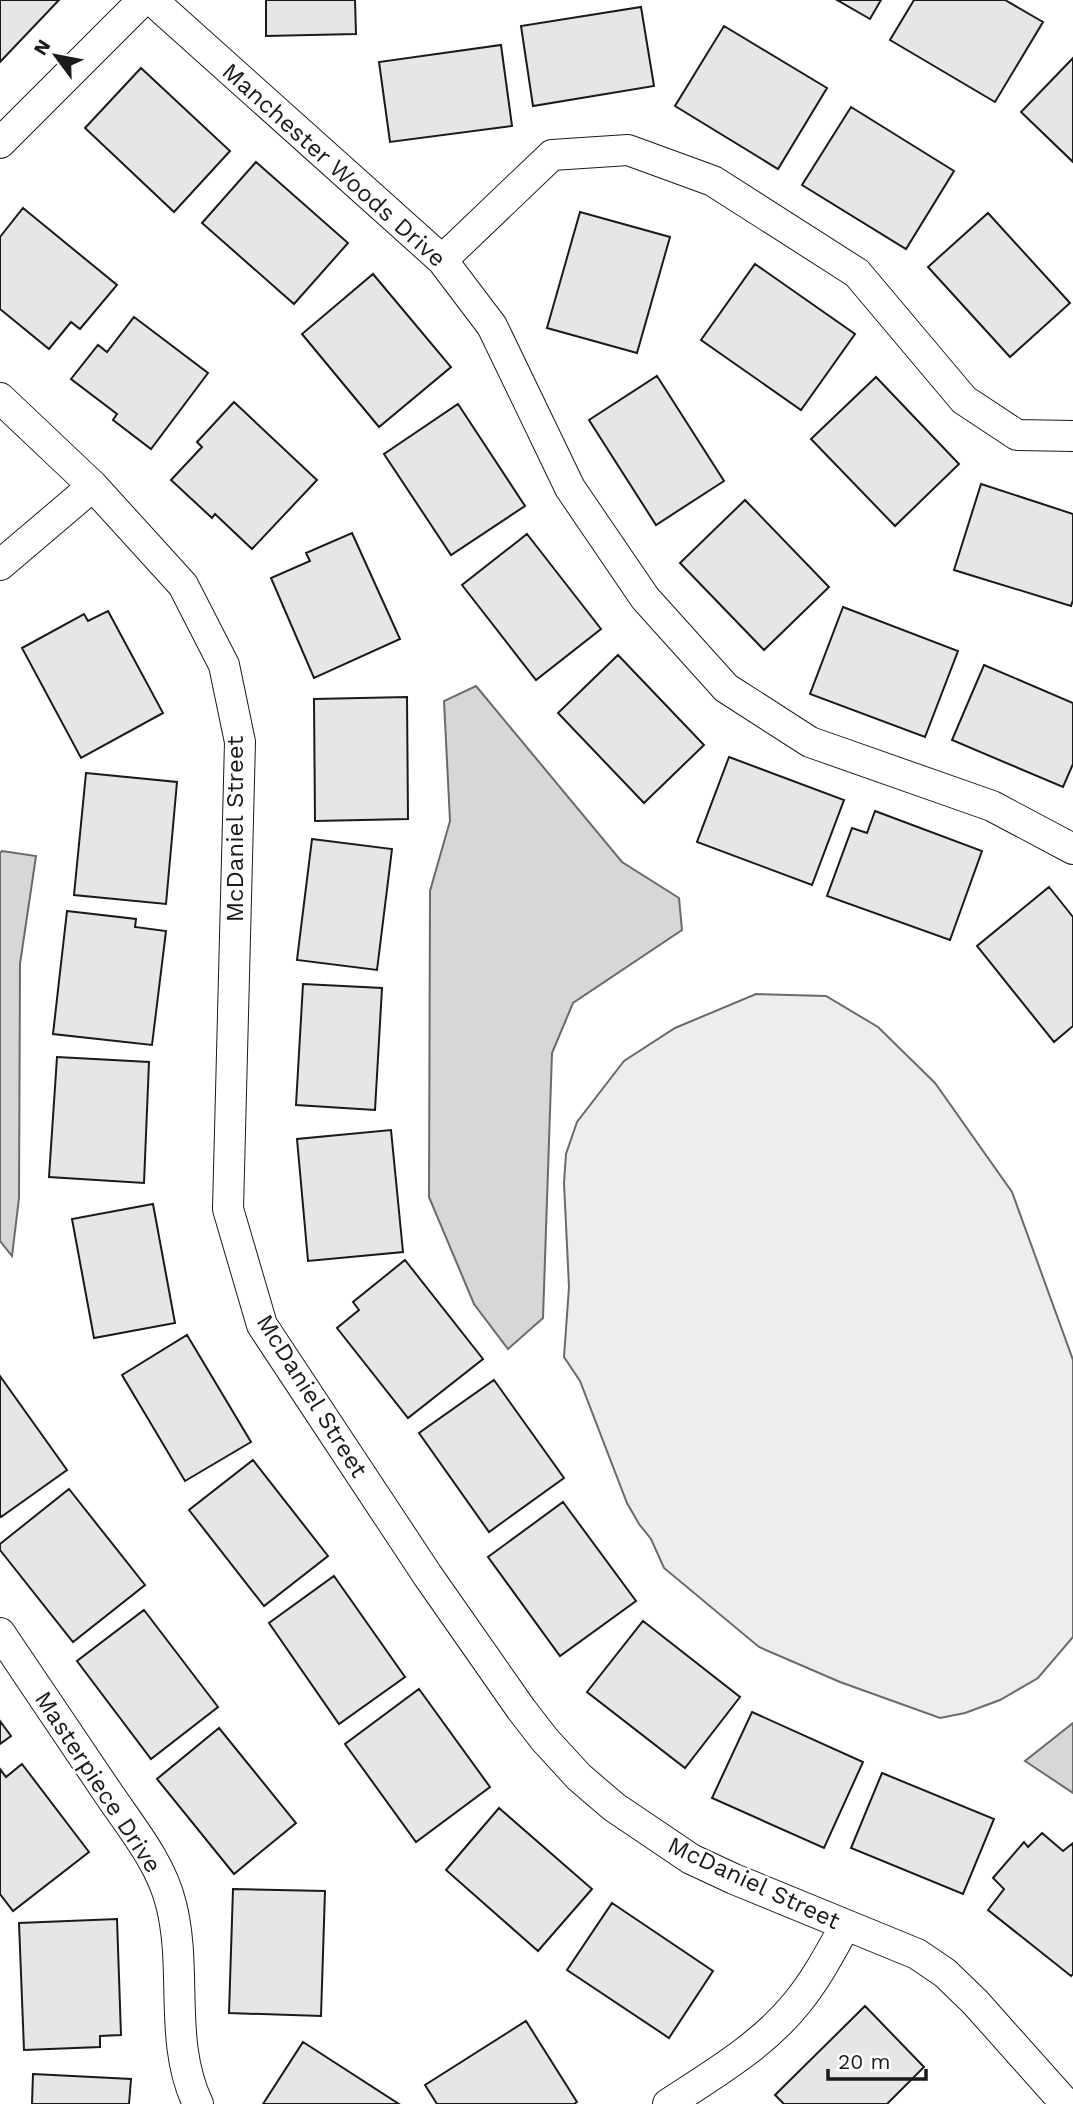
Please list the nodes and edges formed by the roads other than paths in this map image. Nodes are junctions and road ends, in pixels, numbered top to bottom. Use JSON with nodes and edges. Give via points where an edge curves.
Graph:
{"nodes":[{"id":1,"x":143,"y":0,"type":"edge"},
{"id":2,"x":152,"y":0,"type":"edge"},
{"id":3,"x":0,"y":143,"type":"edge"},
{"id":4,"x":442,"y":260,"type":"junction"},
{"id":5,"x":0,"y":398,"type":"edge"},
{"id":6,"x":1073,"y":436,"type":"edge"},
{"id":7,"x":93,"y":486,"type":"junction"},
{"id":8,"x":0,"y":565,"type":"edge"},
{"id":9,"x":1073,"y":849,"type":"edge"},
{"id":10,"x":0,"y":1633,"type":"edge"},
{"id":11,"x":845,"y":1926,"type":"junction"},
{"id":12,"x":198,"y":2104,"type":"edge"},
{"id":13,"x":667,"y":2104,"type":"edge"},
{"id":14,"x":1066,"y":2104,"type":"edge"}],
"edges":[{"from":1,"to":3,"type":"street"},
{"from":2,"to":4,"type":"street","name":"Manchester Woods Drive"},
{"from":4,"to":6,"type":"street","via":[[552,155],[628,150],[713,181],[857,273],[964,400],[1017,435]]},
{"from":4,"to":9,"type":"street","name":"Manchester Woods Drive","via":[[492,326],[570,488],[645,598],[726,688],[810,742],[992,806]]},
{"from":5,"to":7,"type":"street","name":"McDaniel Street"},
{"from":7,"to":8,"type":"street"},
{"from":7,"to":11,"type":"street","name":"McDaniel Street","via":[[183,585],[224,665],[240,742],[228,1209],[262,1325],[521,1709],[579,1777],[614,1808],[691,1859]]},
{"from":10,"to":12,"type":"street","name":"Masterpiece Drive","via":[[145,1848],[171,1901],[177,1933],[180,2029],[191,2090]]},
{"from":11,"to":13,"type":"street","via":[[795,2006],[741,2054]]},
{"from":11,"to":14,"type":"street","name":"McDaniel Street","via":[[917,1954],[945,1973]]}]}
